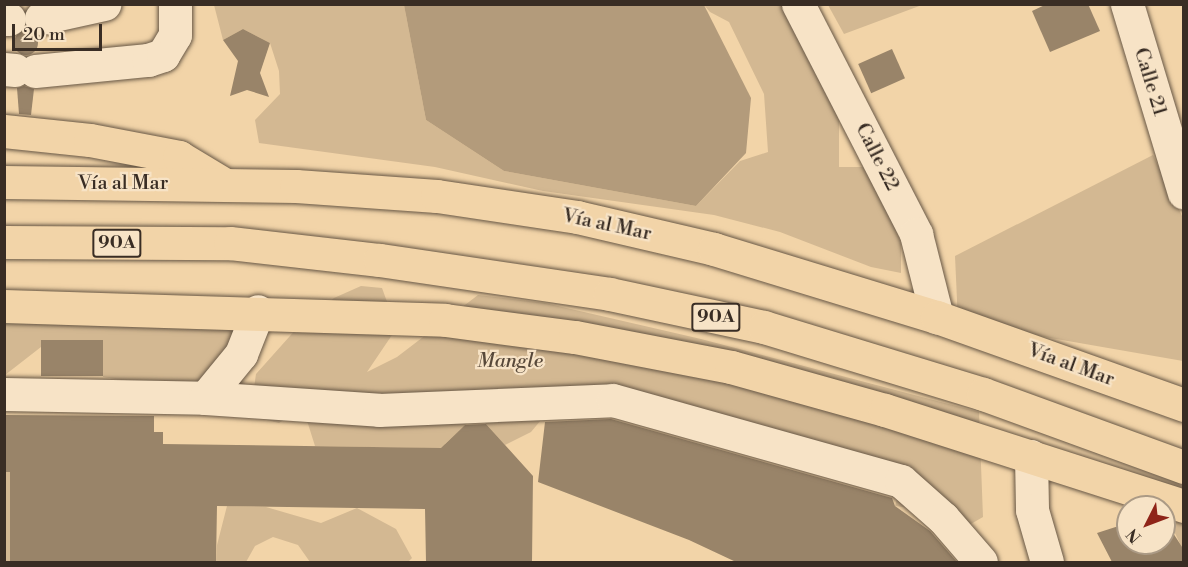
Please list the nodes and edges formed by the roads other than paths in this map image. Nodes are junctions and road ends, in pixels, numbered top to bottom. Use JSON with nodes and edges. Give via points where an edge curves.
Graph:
{"nodes":[{"id":1,"x":104,"y":4,"type":"edge"},
{"id":2,"x":175,"y":4,"type":"edge"},
{"id":3,"x":798,"y":4,"type":"edge"},
{"id":4,"x":1126,"y":4,"type":"edge"},
{"id":5,"x":18,"y":18,"type":"edge"},
{"id":6,"x":18,"y":70,"type":"edge"},
{"id":7,"x":4,"y":131,"type":"edge"},
{"id":8,"x":4,"y":182,"type":"edge"},
{"id":9,"x":226,"y":185,"type":"junction"},
{"id":10,"x":1184,"y":193,"type":"edge"},
{"id":11,"x":4,"y":242,"type":"edge"},
{"id":12,"x":4,"y":306,"type":"edge"},
{"id":13,"x":258,"y":311,"type":"junction"},
{"id":14,"x":937,"y":317,"type":"junction"},
{"id":15,"x":4,"y":394,"type":"edge"},
{"id":16,"x":205,"y":398,"type":"junction"},
{"id":17,"x":1184,"y":405,"type":"edge"},
{"id":18,"x":1031,"y":456,"type":"junction"},
{"id":19,"x":1184,"y":467,"type":"edge"},
{"id":20,"x":1184,"y":506,"type":"edge"},
{"id":21,"x":981,"y":562,"type":"edge"},
{"id":22,"x":1047,"y":562,"type":"edge"}],
"edges":[{"from":1,"to":5,"type":"street"},
{"from":2,"to":6,"type":"street","via":[[175,34],[164,54],[148,60]]},
{"from":3,"to":14,"type":"street","name":"Calle 22","via":[[916,234]]},
{"from":4,"to":10,"type":"street","name":"Calle 21"},
{"from":7,"to":9,"type":"main road","via":[[90,140],[179,157]]},
{"from":8,"to":9,"type":"main road","name":"Vía al Mar"},
{"from":9,"to":14,"type":"main road","name":"Vía al Mar","via":[[437,196],[577,217],[714,249]]},
{"from":11,"to":19,"type":"main road","number":"90A","via":[[230,243],[380,260],[610,294],[764,327],[983,394]]},
{"from":12,"to":13,"type":"main road"},
{"from":13,"to":16,"type":"street","via":[[241,354]]},
{"from":13,"to":18,"type":"main road","via":[[445,320],[575,337],[731,367]]},
{"from":14,"to":17,"type":"main road","name":"Vía al Mar"},
{"from":15,"to":16,"type":"street"},
{"from":16,"to":21,"type":"street","via":[[379,410],[613,400],[901,481],[943,518]]},
{"from":18,"to":20,"type":"main road"},
{"from":18,"to":22,"type":"street","via":[[1032,510]]}]}
